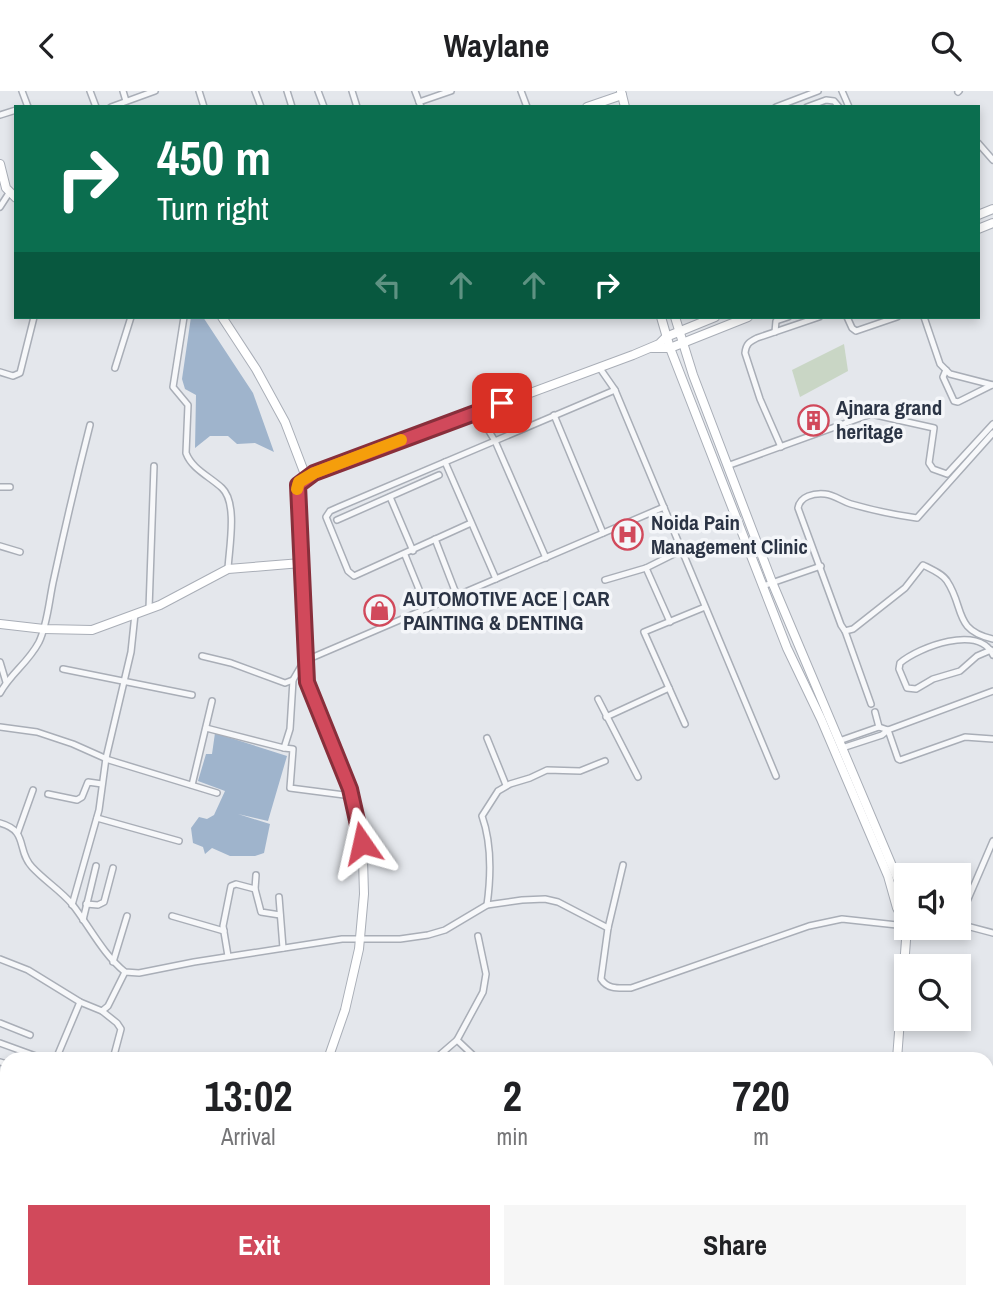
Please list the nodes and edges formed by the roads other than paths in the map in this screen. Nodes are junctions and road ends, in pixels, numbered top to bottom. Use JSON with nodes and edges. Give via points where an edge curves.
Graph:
{"nodes":[{"id":1,"x":123,"y":91,"type":"edge"},
{"id":2,"x":155,"y":91,"type":"edge"},
{"id":3,"x":415,"y":91,"type":"edge"},
{"id":4,"x":451,"y":91,"type":"edge"},
{"id":5,"x":790,"y":91,"type":"edge"},
{"id":6,"x":818,"y":91,"type":"edge"},
{"id":7,"x":622,"y":93,"type":"edge"},
{"id":8,"x":612,"y":99,"type":"edge"},
{"id":9,"x":126,"y":101,"type":"junction"},
{"id":10,"x":793,"y":101,"type":"junction"},
{"id":11,"x":420,"y":104,"type":"edge"},
{"id":12,"x":116,"y":105,"type":"edge"},
{"id":13,"x":593,"y":105,"type":"edge"},
{"id":14,"x":782,"y":105,"type":"edge"},
{"id":15,"x":812,"y":105,"type":"edge"},
{"id":16,"x":837,"y":105,"type":"edge"},
{"id":17,"x":980,"y":145,"type":"edge"},
{"id":18,"x":993,"y":160,"type":"edge"},
{"id":19,"x":0,"y":164,"type":"edge"},
{"id":20,"x":8,"y":192,"type":"edge"},
{"id":21,"x":0,"y":207,"type":"edge"},
{"id":22,"x":34,"y":319,"type":"edge"},
{"id":23,"x":130,"y":319,"type":"edge"},
{"id":24,"x":184,"y":319,"type":"edge"},
{"id":25,"x":223,"y":319,"type":"edge"},
{"id":26,"x":662,"y":319,"type":"edge"},
{"id":27,"x":675,"y":319,"type":"edge"},
{"id":28,"x":710,"y":319,"type":"edge"},
{"id":29,"x":743,"y":319,"type":"edge"},
{"id":30,"x":782,"y":319,"type":"edge"},
{"id":31,"x":813,"y":319,"type":"edge"},
{"id":32,"x":848,"y":319,"type":"edge"},
{"id":33,"x":891,"y":319,"type":"edge"},
{"id":34,"x":925,"y":319,"type":"edge"},
{"id":35,"x":775,"y":332,"type":"junction"},
{"id":36,"x":678,"y":333,"type":"junction"},
{"id":37,"x":666,"y":337,"type":"junction"},
{"id":38,"x":682,"y":342,"type":"junction"},
{"id":39,"x":649,"y":348,"type":"junction"},
{"id":40,"x":670,"y":348,"type":"junction"},
{"id":41,"x":599,"y":367,"type":"junction"},
{"id":42,"x":115,"y":368,"type":"dead end"},
{"id":43,"x":946,"y":370,"type":"junction"},
{"id":44,"x":0,"y":372,"type":"edge"},
{"id":45,"x":992,"y":385,"type":"edge"},
{"id":46,"x":615,"y":390,"type":"junction"},
{"id":47,"x":478,"y":413,"type":"junction"},
{"id":48,"x":554,"y":415,"type":"junction"},
{"id":49,"x":993,"y":424,"type":"edge"},
{"id":50,"x":90,"y":425,"type":"dead end"},
{"id":51,"x":993,"y":433,"type":"edge"},
{"id":52,"x":495,"y":441,"type":"junction"},
{"id":53,"x":781,"y":447,"type":"junction"},
{"id":54,"x":445,"y":462,"type":"junction"},
{"id":55,"x":154,"y":466,"type":"dead end"},
{"id":56,"x":727,"y":466,"type":"junction"},
{"id":57,"x":439,"y":475,"type":"dead end"},
{"id":58,"x":306,"y":477,"type":"junction"},
{"id":59,"x":0,"y":487,"type":"edge"},
{"id":60,"x":10,"y":487,"type":"dead end"},
{"id":61,"x":384,"y":488,"type":"junction"},
{"id":62,"x":389,"y":497,"type":"junction"},
{"id":63,"x":664,"y":507,"type":"junction"},
{"id":64,"x":337,"y":520,"type":"dead end"},
{"id":65,"x":471,"y":523,"type":"junction"},
{"id":66,"x":603,"y":533,"type":"junction"},
{"id":67,"x":435,"y":539,"type":"junction"},
{"id":68,"x":0,"y":547,"type":"edge"},
{"id":69,"x":682,"y":550,"type":"junction"},
{"id":70,"x":413,"y":551,"type":"junction"},
{"id":71,"x":20,"y":552,"type":"dead end"},
{"id":72,"x":405,"y":555,"type":"junction"},
{"id":73,"x":546,"y":558,"type":"junction"},
{"id":74,"x":301,"y":563,"type":"junction"},
{"id":75,"x":821,"y":566,"type":"junction"},
{"id":76,"x":646,"y":568,"type":"junction"},
{"id":77,"x":228,"y":569,"type":"junction"},
{"id":78,"x":496,"y":579,"type":"junction"},
{"id":79,"x":606,"y":580,"type":"dead end"},
{"id":80,"x":767,"y":584,"type":"junction"},
{"id":81,"x":457,"y":596,"type":"junction"},
{"id":82,"x":705,"y":607,"type":"junction"},
{"id":83,"x":149,"y":609,"type":"junction"},
{"id":84,"x":427,"y":609,"type":"junction"},
{"id":85,"x":135,"y":614,"type":"junction"},
{"id":86,"x":670,"y":621,"type":"junction"},
{"id":87,"x":0,"y":624,"type":"edge"},
{"id":88,"x":44,"y":629,"type":"junction"},
{"id":89,"x":845,"y":631,"type":"junction"},
{"id":90,"x":993,"y":639,"type":"edge"},
{"id":91,"x":992,"y":653,"type":"edge"},
{"id":92,"x":202,"y":656,"type":"dead end"},
{"id":93,"x":0,"y":661,"type":"edge"},
{"id":94,"x":304,"y":661,"type":"junction"},
{"id":95,"x":63,"y":669,"type":"dead end"},
{"id":96,"x":293,"y":680,"type":"junction"},
{"id":97,"x":6,"y":682,"type":"junction"},
{"id":98,"x":125,"y":682,"type":"junction"},
{"id":99,"x":669,"y":688,"type":"junction"},
{"id":100,"x":993,"y":691,"type":"edge"},
{"id":101,"x":0,"y":693,"type":"edge"},
{"id":102,"x":192,"y":695,"type":"dead end"},
{"id":103,"x":598,"y":699,"type":"dead end"},
{"id":104,"x":212,"y":701,"type":"dead end"},
{"id":105,"x":871,"y":704,"type":"dead end"},
{"id":106,"x":875,"y":712,"type":"dead end"},
{"id":107,"x":606,"y":717,"type":"junction"},
{"id":108,"x":685,"y":724,"type":"dead end"},
{"id":109,"x":0,"y":727,"type":"edge"},
{"id":110,"x":879,"y":727,"type":"junction"},
{"id":111,"x":206,"y":728,"type":"junction"},
{"id":112,"x":887,"y":730,"type":"junction"},
{"id":113,"x":487,"y":738,"type":"dead end"},
{"id":114,"x":993,"y":739,"type":"edge"},
{"id":115,"x":841,"y":744,"type":"junction"},
{"id":116,"x":284,"y":748,"type":"junction"},
{"id":117,"x":106,"y":758,"type":"junction"},
{"id":118,"x":605,"y":761,"type":"dead end"},
{"id":119,"x":776,"y":776,"type":"dead end"},
{"id":120,"x":638,"y":777,"type":"dead end"},
{"id":121,"x":102,"y":784,"type":"junction"},
{"id":122,"x":192,"y":785,"type":"junction"},
{"id":123,"x":506,"y":785,"type":"junction"},
{"id":124,"x":33,"y":790,"type":"dead end"},
{"id":125,"x":217,"y":793,"type":"dead end"},
{"id":126,"x":48,"y":794,"type":"dead end"},
{"id":127,"x":352,"y":796,"type":"junction"},
{"id":128,"x":97,"y":818,"type":"junction"},
{"id":129,"x":0,"y":823,"type":"edge"},
{"id":130,"x":18,"y":832,"type":"junction"},
{"id":131,"x":179,"y":841,"type":"dead end"},
{"id":132,"x":993,"y":841,"type":"edge"},
{"id":133,"x":623,"y":865,"type":"dead end"},
{"id":134,"x":96,"y":866,"type":"dead end"},
{"id":135,"x":113,"y":868,"type":"dead end"},
{"id":136,"x":894,"y":870,"type":"edge"},
{"id":137,"x":256,"y":876,"type":"dead end"},
{"id":138,"x":256,"y":889,"type":"junction"},
{"id":139,"x":971,"y":893,"type":"edge"},
{"id":140,"x":278,"y":897,"type":"dead end"},
{"id":141,"x":894,"y":897,"type":"edge"},
{"id":142,"x":86,"y":904,"type":"junction"},
{"id":143,"x":72,"y":905,"type":"junction"},
{"id":144,"x":487,"y":905,"type":"junction"},
{"id":145,"x":280,"y":915,"type":"junction"},
{"id":146,"x":127,"y":916,"type":"dead end"},
{"id":147,"x":172,"y":916,"type":"dead end"},
{"id":148,"x":83,"y":920,"type":"junction"},
{"id":149,"x":894,"y":925,"type":"edge"},
{"id":150,"x":971,"y":926,"type":"edge"},
{"id":151,"x":608,"y":928,"type":"junction"},
{"id":152,"x":224,"y":930,"type":"junction"},
{"id":153,"x":993,"y":933,"type":"edge"},
{"id":154,"x":478,"y":936,"type":"dead end"},
{"id":155,"x":361,"y":937,"type":"junction"},
{"id":156,"x":906,"y":940,"type":"edge"},
{"id":157,"x":282,"y":948,"type":"junction"},
{"id":158,"x":228,"y":956,"type":"junction"},
{"id":159,"x":0,"y":960,"type":"edge"},
{"id":160,"x":113,"y":962,"type":"junction"},
{"id":161,"x":125,"y":972,"type":"junction"},
{"id":162,"x":80,"y":1002,"type":"junction"},
{"id":163,"x":102,"y":1011,"type":"junction"},
{"id":164,"x":0,"y":1023,"type":"edge"},
{"id":165,"x":30,"y":1035,"type":"dead end"},
{"id":166,"x":457,"y":1040,"type":"junction"},
{"id":167,"x":0,"y":1043,"type":"edge"},
{"id":168,"x":25,"y":1052,"type":"edge"},
{"id":169,"x":60,"y":1052,"type":"edge"},
{"id":170,"x":115,"y":1052,"type":"edge"},
{"id":171,"x":330,"y":1052,"type":"edge"},
{"id":172,"x":443,"y":1052,"type":"edge"},
{"id":173,"x":470,"y":1052,"type":"edge"},
{"id":174,"x":898,"y":1052,"type":"edge"}],
"edges":[{"from":1,"to":9,"type":"street"},
{"from":2,"to":9,"type":"street"},
{"from":3,"to":11,"type":"street"},
{"from":4,"to":11,"type":"street"},
{"from":5,"to":10,"type":"street"},
{"from":6,"to":10,"type":"street"},
{"from":7,"to":8,"type":"street"},
{"from":8,"to":13,"type":"street"},
{"from":9,"to":12,"type":"street"},
{"from":10,"to":14,"type":"street"},
{"from":15,"to":16,"type":"street","via":[[826,100]]},
{"from":17,"to":18,"type":"street"},
{"from":19,"to":20,"type":"street"},
{"from":20,"to":21,"type":"street"},
{"from":22,"to":44,"type":"street","via":[[20,373]]},
{"from":23,"to":42,"type":"street"},
{"from":24,"to":77,"type":"street","via":[[173,387],[188,405],[189,460],[223,488],[231,503]]},
{"from":25,"to":58,"type":"street","via":[[285,422]]},
{"from":26,"to":37,"type":"street"},
{"from":27,"to":36,"type":"street"},
{"from":28,"to":36,"type":"street"},
{"from":29,"to":38,"type":"street"},
{"from":30,"to":35,"type":"street","via":[[776,321]]},
{"from":31,"to":35,"type":"street"},
{"from":32,"to":33,"type":"street","via":[[856,331]]},
{"from":34,"to":43,"type":"street"},
{"from":35,"to":53,"type":"street","via":[[748,342],[745,353]]},
{"from":36,"to":37,"type":"street"},
{"from":36,"to":38,"type":"street"},
{"from":37,"to":39,"type":"street"},
{"from":37,"to":40,"type":"street"},
{"from":38,"to":40,"type":"street"},
{"from":38,"to":56,"type":"street"},
{"from":39,"to":40,"type":"street"},
{"from":39,"to":41,"type":"street"},
{"from":40,"to":80,"type":"street"},
{"from":41,"to":46,"type":"street"},
{"from":41,"to":47,"type":"street"},
{"from":43,"to":45,"type":"street"},
{"from":43,"to":45,"type":"street","via":[[943,377],[954,401]]},
{"from":46,"to":48,"type":"street"},
{"from":46,"to":63,"type":"street"},
{"from":47,"to":52,"type":"street"},
{"from":47,"to":58,"type":"street"},
{"from":48,"to":52,"type":"street"},
{"from":48,"to":66,"type":"street"},
{"from":49,"to":53,"type":"street","via":[[947,474],[929,463],[934,428],[871,414]]},
{"from":50,"to":88,"type":"street"},
{"from":51,"to":75,"type":"street","via":[[917,518],[850,504],[822,493],[803,498],[798,508]]},
{"from":52,"to":54,"type":"street"},
{"from":52,"to":73,"type":"street"},
{"from":53,"to":56,"type":"street"},
{"from":54,"to":61,"type":"street"},
{"from":54,"to":65,"type":"street"},
{"from":55,"to":83,"type":"street"},
{"from":56,"to":80,"type":"street"},
{"from":57,"to":62,"type":"street"},
{"from":58,"to":74,"type":"street","via":[[297,488]]},
{"from":59,"to":60,"type":"street"},
{"from":61,"to":62,"type":"street"},
{"from":61,"to":72,"type":"street","via":[[330,511],[326,517],[350,575]]},
{"from":62,"to":64,"type":"street"},
{"from":62,"to":70,"type":"street"},
{"from":63,"to":66,"type":"street"},
{"from":63,"to":69,"type":"street"},
{"from":65,"to":67,"type":"street"},
{"from":65,"to":78,"type":"street"},
{"from":66,"to":73,"type":"street"},
{"from":67,"to":70,"type":"street"},
{"from":67,"to":81,"type":"street"},
{"from":68,"to":71,"type":"street"},
{"from":69,"to":76,"type":"street"},
{"from":69,"to":82,"type":"street"},
{"from":70,"to":72,"type":"street"},
{"from":72,"to":84,"type":"street"},
{"from":73,"to":78,"type":"street"},
{"from":74,"to":77,"type":"street"},
{"from":74,"to":94,"type":"street"},
{"from":75,"to":80,"type":"street"},
{"from":75,"to":89,"type":"street"},
{"from":76,"to":79,"type":"street"},
{"from":76,"to":86,"type":"street"},
{"from":77,"to":83,"type":"street"},
{"from":78,"to":81,"type":"street"},
{"from":80,"to":115,"type":"street"},
{"from":80,"to":141,"type":"street","via":[[787,648]]},
{"from":81,"to":84,"type":"street"},
{"from":82,"to":86,"type":"street"},
{"from":82,"to":119,"type":"street"},
{"from":83,"to":85,"type":"street"},
{"from":84,"to":94,"type":"street"},
{"from":85,"to":88,"type":"street","via":[[92,630]]},
{"from":85,"to":98,"type":"street"},
{"from":86,"to":99,"type":"street","via":[[644,632]]},
{"from":87,"to":88,"type":"street"},
{"from":88,"to":97,"type":"street","via":[[30,658]]},
{"from":89,"to":90,"type":"street","via":[[905,587],[923,565],[946,579],[964,626]]},
{"from":89,"to":105,"type":"street"},
{"from":91,"to":91,"type":"street","via":[[977,656],[960,671],[920,687],[904,685],[900,663],[921,650],[945,642],[976,641]]},
{"from":92,"to":96,"type":"street","via":[[285,683]]},
{"from":93,"to":97,"type":"street"},
{"from":94,"to":96,"type":"street"},
{"from":94,"to":127,"type":"street","via":[[310,691]]},
{"from":95,"to":98,"type":"street"},
{"from":96,"to":116,"type":"street"},
{"from":97,"to":101,"type":"street"},
{"from":98,"to":102,"type":"street"},
{"from":98,"to":117,"type":"street"},
{"from":99,"to":107,"type":"street"},
{"from":99,"to":108,"type":"street"},
{"from":100,"to":112,"type":"street"},
{"from":103,"to":107,"type":"street"},
{"from":104,"to":111,"type":"street"},
{"from":106,"to":110,"type":"street"},
{"from":107,"to":120,"type":"street"},
{"from":109,"to":117,"type":"street","via":[[37,732]]},
{"from":110,"to":112,"type":"street"},
{"from":110,"to":115,"type":"street"},
{"from":111,"to":116,"type":"street"},
{"from":111,"to":122,"type":"street"},
{"from":112,"to":114,"type":"street","via":[[900,760],[965,737]]},
{"from":112,"to":115,"type":"street"},
{"from":113,"to":123,"type":"street"},
{"from":115,"to":136,"type":"street"},
{"from":116,"to":127,"type":"street","via":[[293,749],[290,788]]},
{"from":117,"to":121,"type":"street"},
{"from":117,"to":122,"type":"street"},
{"from":118,"to":123,"type":"street","via":[[580,771],[547,770]]},
{"from":121,"to":126,"type":"street","via":[[88,782],[77,800]]},
{"from":121,"to":128,"type":"street"},
{"from":122,"to":125,"type":"street"},
{"from":123,"to":144,"type":"street","via":[[482,816],[490,873]]},
{"from":124,"to":130,"type":"street"},
{"from":127,"to":155,"type":"street","via":[[363,859]]},
{"from":128,"to":131,"type":"street"},
{"from":128,"to":143,"type":"street"},
{"from":129,"to":130,"type":"street"},
{"from":130,"to":143,"type":"street","via":[[31,866]]},
{"from":132,"to":139,"type":"street"},
{"from":133,"to":151,"type":"street"},
{"from":134,"to":142,"type":"street"},
{"from":135,"to":142,"type":"street","via":[[104,902]]},
{"from":137,"to":138,"type":"street"},
{"from":138,"to":145,"type":"street","via":[[261,912]]},
{"from":138,"to":152,"type":"street","via":[[231,886]]},
{"from":140,"to":145,"type":"street"},
{"from":142,"to":148,"type":"street"},
{"from":143,"to":148,"type":"street"},
{"from":144,"to":151,"type":"street","via":[[545,898]]},
{"from":144,"to":155,"type":"street","via":[[428,935]]},
{"from":145,"to":157,"type":"street"},
{"from":146,"to":160,"type":"street"},
{"from":147,"to":152,"type":"street"},
{"from":148,"to":160,"type":"street"},
{"from":149,"to":151,"type":"street","via":[[842,919],[818,924],[631,988],[615,989],[601,979]]},
{"from":150,"to":153,"type":"street"},
{"from":152,"to":158,"type":"street"},
{"from":154,"to":166,"type":"street","via":[[486,974],[483,992]]},
{"from":155,"to":157,"type":"street"},
{"from":155,"to":171,"type":"street","via":[[348,1002]]},
{"from":156,"to":174,"type":"street"},
{"from":157,"to":158,"type":"street"},
{"from":158,"to":161,"type":"street"},
{"from":159,"to":162,"type":"street","via":[[28,969]]},
{"from":160,"to":161,"type":"street"},
{"from":161,"to":163,"type":"street"},
{"from":162,"to":163,"type":"street"},
{"from":162,"to":169,"type":"street"},
{"from":163,"to":170,"type":"street","via":[[121,1029]]},
{"from":164,"to":165,"type":"street"},
{"from":166,"to":172,"type":"street"},
{"from":166,"to":173,"type":"street"},
{"from":167,"to":168,"type":"street"}]}
